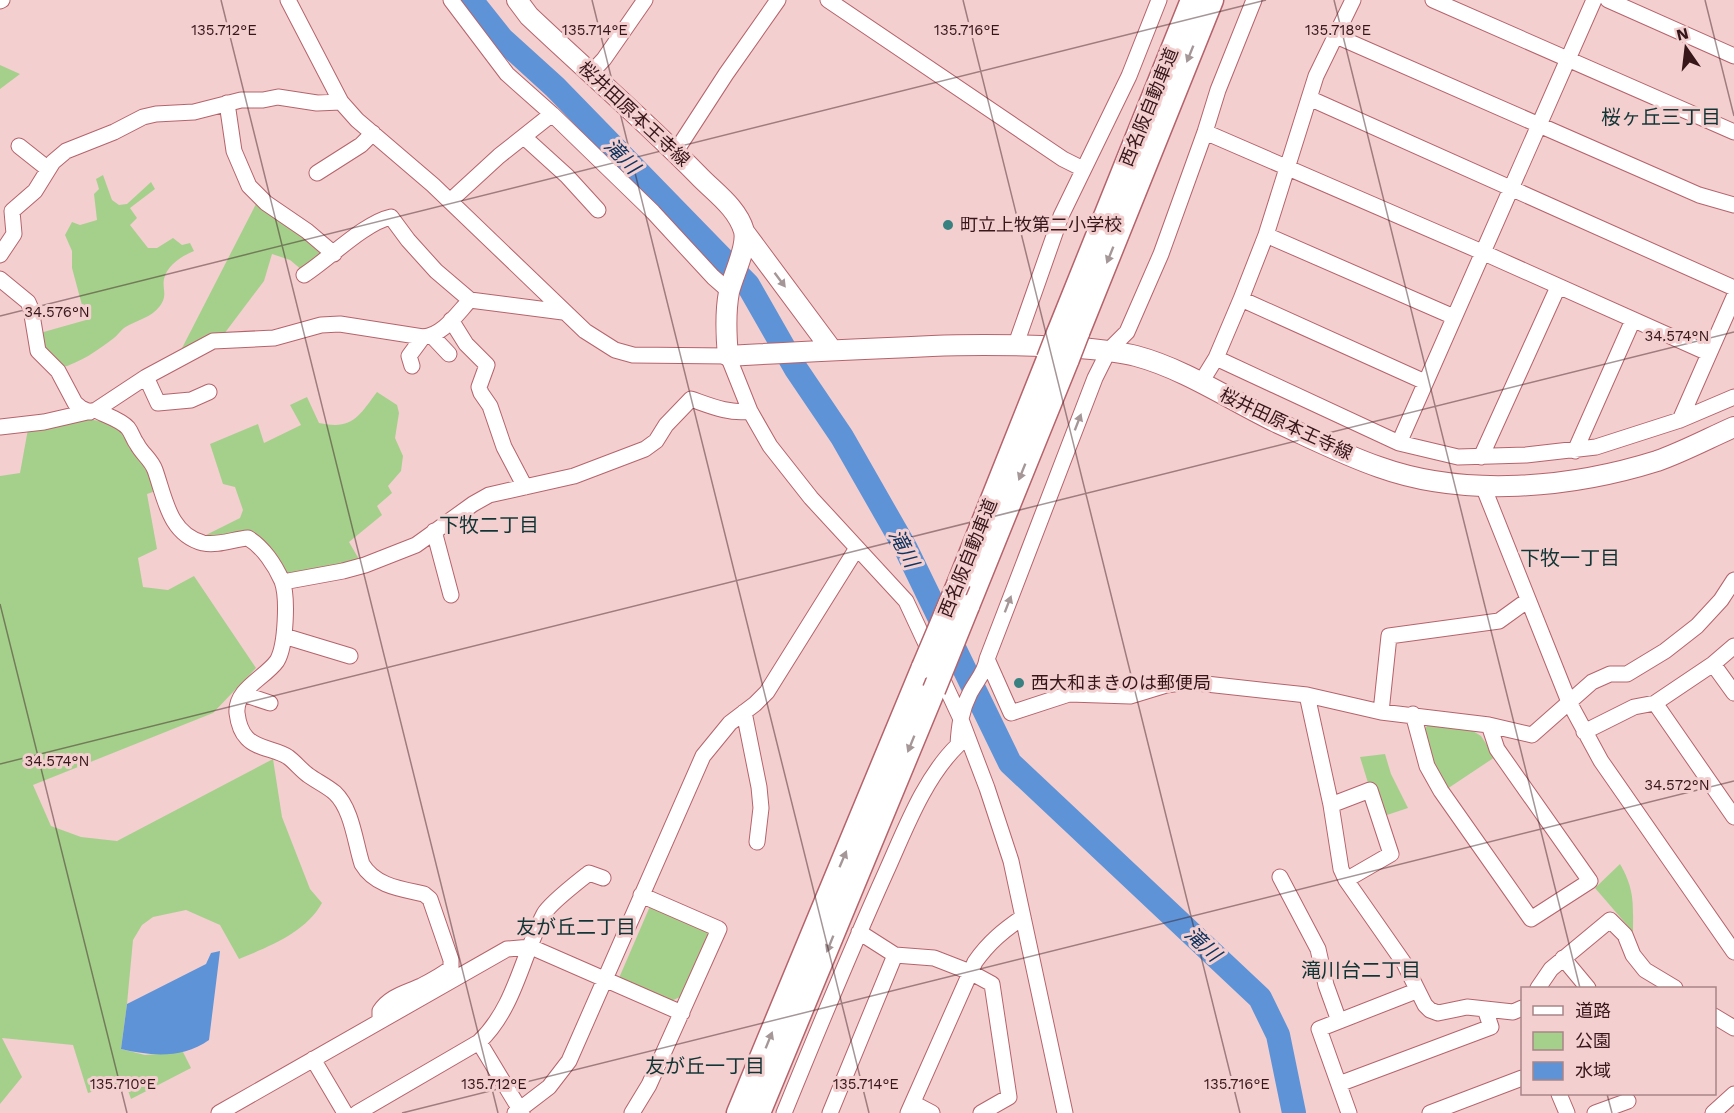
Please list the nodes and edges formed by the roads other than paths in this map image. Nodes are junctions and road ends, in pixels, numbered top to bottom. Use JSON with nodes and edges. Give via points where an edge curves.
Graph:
{"nodes":[{"id":1,"x":288,"y":0,"type":"edge"},
{"id":2,"x":451,"y":0,"type":"edge"},
{"id":3,"x":517,"y":0,"type":"edge"},
{"id":4,"x":645,"y":0,"type":"edge"},
{"id":5,"x":778,"y":0,"type":"edge"},
{"id":6,"x":828,"y":0,"type":"edge"},
{"id":7,"x":1159,"y":0,"type":"edge"},
{"id":8,"x":1192,"y":0,"type":"edge"},
{"id":9,"x":1212,"y":0,"type":"edge"},
{"id":10,"x":1254,"y":0,"type":"edge"},
{"id":11,"x":1353,"y":0,"type":"edge"},
{"id":12,"x":1433,"y":0,"type":"edge"},
{"id":13,"x":1594,"y":0,"type":"edge"},
{"id":14,"x":1608,"y":0,"type":"edge"},
{"id":15,"x":1336,"y":36,"type":"junction"},
{"id":16,"x":1734,"y":56,"type":"edge"},
{"id":17,"x":1568,"y":59,"type":"junction"},
{"id":18,"x":590,"y":74,"type":"junction"},
{"id":19,"x":1309,"y":98,"type":"junction"},
{"id":20,"x":340,"y":102,"type":"junction"},
{"id":21,"x":226,"y":103,"type":"junction"},
{"id":22,"x":552,"y":114,"type":"junction"},
{"id":23,"x":1539,"y":124,"type":"junction"},
{"id":24,"x":1205,"y":132,"type":"junction"},
{"id":25,"x":1734,"y":132,"type":"edge"},
{"id":26,"x":373,"y":133,"type":"junction"},
{"id":27,"x":524,"y":137,"type":"junction"},
{"id":28,"x":19,"y":146,"type":"dead end"},
{"id":29,"x":676,"y":152,"type":"junction"},
{"id":30,"x":1287,"y":166,"type":"junction"},
{"id":31,"x":48,"y":169,"type":"junction"},
{"id":32,"x":1083,"y":169,"type":"junction"},
{"id":33,"x":317,"y":174,"type":"dead end"},
{"id":34,"x":1510,"y":189,"type":"junction"},
{"id":35,"x":450,"y":201,"type":"junction"},
{"id":36,"x":1734,"y":205,"type":"edge"},
{"id":37,"x":598,"y":210,"type":"dead end"},
{"id":38,"x":1266,"y":235,"type":"junction"},
{"id":39,"x":744,"y":241,"type":"junction"},
{"id":40,"x":1482,"y":252,"type":"junction"},
{"id":41,"x":334,"y":254,"type":"junction"},
{"id":42,"x":0,"y":255,"type":"edge"},
{"id":43,"x":304,"y":275,"type":"dead end"},
{"id":44,"x":0,"y":279,"type":"edge"},
{"id":45,"x":1558,"y":287,"type":"junction"},
{"id":46,"x":1734,"y":288,"type":"edge"},
{"id":47,"x":729,"y":291,"type":"junction"},
{"id":48,"x":1734,"y":297,"type":"edge"},
{"id":49,"x":1240,"y":299,"type":"junction"},
{"id":50,"x":470,"y":300,"type":"junction"},
{"id":51,"x":563,"y":312,"type":"junction"},
{"id":52,"x":1454,"y":317,"type":"junction"},
{"id":53,"x":451,"y":320,"type":"junction"},
{"id":54,"x":1633,"y":320,"type":"junction"},
{"id":55,"x":1727,"y":325,"type":"edge"},
{"id":56,"x":1068,"y":333,"type":"junction"},
{"id":57,"x":427,"y":337,"type":"junction"},
{"id":58,"x":1016,"y":344,"type":"junction"},
{"id":59,"x":832,"y":350,"type":"junction"},
{"id":60,"x":1109,"y":350,"type":"junction"},
{"id":61,"x":1708,"y":353,"type":"junction"},
{"id":62,"x":449,"y":354,"type":"dead end"},
{"id":63,"x":728,"y":356,"type":"junction"},
{"id":64,"x":1216,"y":358,"type":"junction"},
{"id":65,"x":1058,"y":359,"type":"junction"},
{"id":66,"x":412,"y":366,"type":"dead end"},
{"id":67,"x":146,"y":377,"type":"junction"},
{"id":68,"x":1425,"y":382,"type":"junction"},
{"id":69,"x":1200,"y":384,"type":"junction"},
{"id":70,"x":209,"y":392,"type":"dead end"},
{"id":71,"x":1734,"y":397,"type":"edge"},
{"id":72,"x":93,"y":411,"type":"junction"},
{"id":73,"x":750,"y":411,"type":"junction"},
{"id":74,"x":1680,"y":420,"type":"junction"},
{"id":75,"x":0,"y":427,"type":"edge"},
{"id":76,"x":1734,"y":427,"type":"edge"},
{"id":77,"x":1399,"y":443,"type":"junction"},
{"id":78,"x":1575,"y":451,"type":"junction"},
{"id":79,"x":1481,"y":457,"type":"junction"},
{"id":80,"x":1483,"y":486,"type":"junction"},
{"id":81,"x":525,"y":487,"type":"junction"},
{"id":82,"x":434,"y":531,"type":"junction"},
{"id":83,"x":857,"y":548,"type":"junction"},
{"id":84,"x":1734,"y":580,"type":"edge"},
{"id":85,"x":283,"y":582,"type":"junction"},
{"id":86,"x":451,"y":595,"type":"dead end"},
{"id":87,"x":1528,"y":600,"type":"junction"},
{"id":88,"x":284,"y":636,"type":"junction"},
{"id":89,"x":1734,"y":645,"type":"edge"},
{"id":90,"x":350,"y":656,"type":"dead end"},
{"id":91,"x":987,"y":663,"type":"junction"},
{"id":92,"x":1713,"y":664,"type":"junction"},
{"id":93,"x":1734,"y":693,"type":"edge"},
{"id":94,"x":243,"y":694,"type":"junction"},
{"id":95,"x":1307,"y":695,"type":"junction"},
{"id":96,"x":1569,"y":702,"type":"junction"},
{"id":97,"x":270,"y":703,"type":"dead end"},
{"id":98,"x":1655,"y":703,"type":"junction"},
{"id":99,"x":744,"y":712,"type":"junction"},
{"id":100,"x":1381,"y":712,"type":"junction"},
{"id":101,"x":1413,"y":714,"type":"junction"},
{"id":102,"x":960,"y":717,"type":"junction"},
{"id":103,"x":1489,"y":726,"type":"junction"},
{"id":104,"x":1584,"y":732,"type":"junction"},
{"id":105,"x":1331,"y":804,"type":"junction"},
{"id":106,"x":1734,"y":818,"type":"edge"},
{"id":107,"x":757,"y":842,"type":"dead end"},
{"id":108,"x":1280,"y":877,"type":"dead end"},
{"id":109,"x":603,"y":878,"type":"dead end"},
{"id":110,"x":1346,"y":880,"type":"junction"},
{"id":111,"x":641,"y":895,"type":"junction"},
{"id":112,"x":1023,"y":917,"type":"junction"},
{"id":113,"x":859,"y":932,"type":"junction"},
{"id":114,"x":531,"y":947,"type":"junction"},
{"id":115,"x":1733,"y":948,"type":"edge"},
{"id":116,"x":895,"y":955,"type":"junction"},
{"id":117,"x":1563,"y":958,"type":"junction"},
{"id":118,"x":970,"y":972,"type":"junction"},
{"id":119,"x":605,"y":978,"type":"junction"},
{"id":120,"x":1539,"y":987,"type":"edge"},
{"id":121,"x":1587,"y":987,"type":"edge"},
{"id":122,"x":1669,"y":987,"type":"edge"},
{"id":123,"x":1416,"y":991,"type":"junction"},
{"id":124,"x":1521,"y":1008,"type":"edge"},
{"id":125,"x":1485,"y":1009,"type":"junction"},
{"id":126,"x":682,"y":1013,"type":"junction"},
{"id":127,"x":380,"y":1021,"type":"junction"},
{"id":128,"x":1340,"y":1021,"type":"junction"},
{"id":129,"x":479,"y":1042,"type":"junction"},
{"id":130,"x":313,"y":1059,"type":"junction"},
{"id":131,"x":1521,"y":1078,"type":"edge"},
{"id":132,"x":1339,"y":1084,"type":"junction"},
{"id":133,"x":1734,"y":1094,"type":"edge"},
{"id":134,"x":1559,"y":1095,"type":"edge"},
{"id":135,"x":1628,"y":1101,"type":"dead end"},
{"id":136,"x":910,"y":1108,"type":"edge"},
{"id":137,"x":519,"y":1112,"type":"edge"},
{"id":138,"x":219,"y":1113,"type":"edge"},
{"id":139,"x":345,"y":1113,"type":"edge"},
{"id":140,"x":357,"y":1113,"type":"edge"},
{"id":141,"x":632,"y":1113,"type":"edge"},
{"id":142,"x":738,"y":1113,"type":"edge"},
{"id":143,"x":759,"y":1113,"type":"edge"},
{"id":144,"x":784,"y":1113,"type":"edge"},
{"id":145,"x":830,"y":1113,"type":"edge"},
{"id":146,"x":932,"y":1113,"type":"edge"},
{"id":147,"x":981,"y":1113,"type":"edge"},
{"id":148,"x":1065,"y":1113,"type":"edge"},
{"id":149,"x":1349,"y":1113,"type":"edge"},
{"id":150,"x":1430,"y":1113,"type":"edge"},
{"id":151,"x":1566,"y":1113,"type":"edge"},
{"id":152,"x":1595,"y":1113,"type":"edge"},
{"id":153,"x":1713,"y":1113,"type":"edge"}],
"edges":[{"from":1,"to":20,"type":"street"},
{"from":2,"to":22,"type":"street","via":[[507,74]]},
{"from":3,"to":18,"type":"main road","name":"桜井田原本王寺線"},
{"from":4,"to":18,"type":"street"},
{"from":5,"to":29,"type":"street"},
{"from":6,"to":32,"type":"street"},
{"from":7,"to":32,"type":"street","via":[[1129,76]]},
{"from":8,"to":56,"type":"highway","name":"西名阪自動車道"},
{"from":9,"to":56,"type":"highway","name":"西名阪自動車道","one_way":true},
{"from":10,"to":24,"type":"street"},
{"from":11,"to":15,"type":"street"},
{"from":12,"to":17,"type":"street"},
{"from":13,"to":17,"type":"street"},
{"from":14,"to":16,"type":"street"},
{"from":15,"to":19,"type":"street"},
{"from":15,"to":23,"type":"street"},
{"from":17,"to":23,"type":"street"},
{"from":17,"to":25,"type":"street"},
{"from":18,"to":29,"type":"main road","name":"桜井田原本王寺線"},
{"from":19,"to":30,"type":"street"},
{"from":19,"to":34,"type":"street"},
{"from":20,"to":21,"type":"street","via":[[317,103],[285,97]]},
{"from":20,"to":26,"type":"street"},
{"from":21,"to":31,"type":"street","via":[[194,112],[142,117],[66,151]]},
{"from":21,"to":41,"type":"street","via":[[234,151],[249,186]]},
{"from":22,"to":27,"type":"street"},
{"from":22,"to":47,"type":"street"},
{"from":23,"to":34,"type":"street"},
{"from":23,"to":36,"type":"street","via":[[1699,195]]},
{"from":24,"to":30,"type":"street"},
{"from":24,"to":60,"type":"street","via":[[1161,254],[1127,332]]},
{"from":26,"to":33,"type":"street","via":[[361,146]]},
{"from":26,"to":35,"type":"street"},
{"from":27,"to":35,"type":"street"},
{"from":27,"to":37,"type":"street"},
{"from":28,"to":31,"type":"street"},
{"from":29,"to":39,"type":"main road","name":"桜井田原本王寺線","via":[[725,201],[738,219]]},
{"from":30,"to":38,"type":"street"},
{"from":30,"to":40,"type":"street"},
{"from":31,"to":42,"type":"street","via":[[34,191],[12,211],[14,234]]},
{"from":32,"to":58,"type":"street","via":[[1061,216]]},
{"from":34,"to":40,"type":"street"},
{"from":34,"to":46,"type":"street"},
{"from":35,"to":51,"type":"street"},
{"from":38,"to":49,"type":"street"},
{"from":38,"to":52,"type":"street"},
{"from":39,"to":47,"type":"main road"},
{"from":39,"to":59,"type":"main road","name":"桜井田原本王寺線","one_way":true},
{"from":40,"to":45,"type":"street"},
{"from":40,"to":52,"type":"street"},
{"from":41,"to":43,"type":"street"},
{"from":41,"to":50,"type":"street","via":[[364,230],[391,217],[436,271]]},
{"from":44,"to":72,"type":"street","via":[[28,302],[38,351],[58,371],[75,403]]},
{"from":45,"to":54,"type":"street"},
{"from":45,"to":79,"type":"street"},
{"from":47,"to":63,"type":"main road"},
{"from":48,"to":55,"type":"street"},
{"from":49,"to":64,"type":"street"},
{"from":49,"to":68,"type":"street"},
{"from":50,"to":51,"type":"street"},
{"from":50,"to":53,"type":"street"},
{"from":51,"to":63,"type":"street","via":[[615,350],[633,355]]},
{"from":52,"to":68,"type":"street"},
{"from":53,"to":57,"type":"street","via":[[439,333]]},
{"from":53,"to":81,"type":"street","via":[[466,344],[487,365],[479,381],[480,393],[490,406],[504,447]]},
{"from":54,"to":61,"type":"street"},
{"from":54,"to":78,"type":"street"},
{"from":55,"to":61,"type":"street"},
{"from":56,"to":65,"type":"highway","name":"西名阪自動車道","bridge":true},
{"from":57,"to":62,"type":"street"},
{"from":57,"to":66,"type":"street","via":[[410,356]]},
{"from":57,"to":67,"type":"street","via":[[340,324],[274,338],[223,339]]},
{"from":58,"to":59,"type":"main road","name":"桜井田原本王寺線"},
{"from":58,"to":60,"type":"main road","name":"桜井田原本王寺線"},
{"from":59,"to":63,"type":"main road","name":"桜井田原本王寺線"},
{"from":60,"to":69,"type":"main road","name":"桜井田原本王寺線","via":[[1138,356]]},
{"from":91,"to":60,"type":"street","one_way":true},
{"from":61,"to":74,"type":"street"},
{"from":63,"to":73,"type":"street"},
{"from":64,"to":69,"type":"street"},
{"from":64,"to":77,"type":"street"},
{"from":142,"to":65,"type":"highway","name":"西名阪自動車道","one_way":true,"bridge":true,"via":[[959,582]]},
{"from":65,"to":143,"type":"highway","name":"西名阪自動車道","one_way":true,"bridge":true,"via":[[968,606]]},
{"from":67,"to":70,"type":"street","via":[[158,403],[191,400]]},
{"from":67,"to":72,"type":"street"},
{"from":68,"to":77,"type":"street"},
{"from":69,"to":80,"type":"main road","name":"桜井田原本王寺線","via":[[1380,468],[1438,482]]},
{"from":71,"to":74,"type":"street"},
{"from":72,"to":75,"type":"street"},
{"from":72,"to":85,"type":"street","via":[[130,430],[150,459],[167,511],[190,538],[210,544],[249,538],[258,544]]},
{"from":73,"to":81,"type":"street","via":[[737,413],[691,399],[645,449],[574,476]]},
{"from":73,"to":83,"type":"street","via":[[783,463]]},
{"from":74,"to":78,"type":"street","via":[[1624,440]]},
{"from":76,"to":80,"type":"main road","name":"桜井田原本王寺線","via":[[1660,460],[1602,476]]},
{"from":77,"to":79,"type":"street","via":[[1458,457]]},
{"from":78,"to":79,"type":"street"},
{"from":80,"to":87,"type":"street"},
{"from":81,"to":82,"type":"street","via":[[489,495]]},
{"from":82,"to":85,"type":"street","via":[[416,545],[365,565]]},
{"from":82,"to":86,"type":"street"},
{"from":83,"to":99,"type":"street","via":[[767,692]]},
{"from":83,"to":102,"type":"street","via":[[906,601]]},
{"from":84,"to":96,"type":"street","via":[[1697,626],[1665,651],[1627,674],[1610,674],[1592,682]]},
{"from":85,"to":88,"type":"street"},
{"from":87,"to":96,"type":"street"},
{"from":87,"to":100,"type":"street","via":[[1499,621],[1389,636]]},
{"from":88,"to":90,"type":"street"},
{"from":88,"to":94,"type":"street","via":[[278,659]]},
{"from":89,"to":92,"type":"street"},
{"from":91,"to":95,"type":"street","via":[[1011,713],[1069,694],[1130,696],[1188,682]]},
{"from":91,"to":102,"type":"street"},
{"from":92,"to":93,"type":"street"},
{"from":92,"to":98,"type":"street"},
{"from":94,"to":97,"type":"street"},
{"from":94,"to":127,"type":"street","via":[[237,710],[247,739],[287,757],[334,792],[343,803],[367,873],[378,881],[430,898],[451,968],[388,1000],[380,1011]]},
{"from":95,"to":100,"type":"street"},
{"from":95,"to":105,"type":"street"},
{"from":96,"to":103,"type":"street","via":[[1532,735]]},
{"from":96,"to":104,"type":"street"},
{"from":98,"to":104,"type":"street","via":[[1634,707]]},
{"from":98,"to":106,"type":"street"},
{"from":99,"to":107,"type":"street","via":[[759,787]]},
{"from":99,"to":111,"type":"street","via":[[703,756]]},
{"from":100,"to":101,"type":"street"},
{"from":101,"to":103,"type":"street"},
{"from":101,"to":103,"type":"street","via":[[1427,766],[1441,791],[1531,919],[1590,881],[1497,749]]},
{"from":102,"to":112,"type":"street","via":[[991,797]]},
{"from":102,"to":113,"type":"street","via":[[958,745],[917,804]]},
{"from":104,"to":115,"type":"street"},
{"from":105,"to":110,"type":"street"},
{"from":105,"to":110,"type":"street","via":[[1370,790],[1390,854]]},
{"from":108,"to":128,"type":"street","via":[[1318,949]]},
{"from":109,"to":114,"type":"street","via":[[589,873],[545,911]]},
{"from":110,"to":123,"type":"street","via":[[1404,963]]},
{"from":111,"to":119,"type":"street"},
{"from":111,"to":126,"type":"street","via":[[719,929]]},
{"from":112,"to":118,"type":"street","via":[[986,946]]},
{"from":112,"to":148,"type":"street"},
{"from":113,"to":116,"type":"street"},
{"from":113,"to":144,"type":"street"},
{"from":114,"to":119,"type":"street"},
{"from":114,"to":127,"type":"street","via":[[507,949]]},
{"from":114,"to":129,"type":"street","via":[[505,1009]]},
{"from":116,"to":118,"type":"street","via":[[934,958]]},
{"from":116,"to":145,"type":"street"},
{"from":117,"to":120,"type":"street"},
{"from":117,"to":121,"type":"street"},
{"from":117,"to":122,"type":"street","via":[[1610,920],[1625,935],[1645,970]]},
{"from":118,"to":136,"type":"street"},
{"from":118,"to":147,"type":"street","via":[[992,984],[1009,1097]]},
{"from":119,"to":126,"type":"street"},
{"from":119,"to":137,"type":"street","via":[[569,1060],[549,1087]]},
{"from":123,"to":125,"type":"street","via":[[1430,1010],[1438,1013],[1467,1007]]},
{"from":123,"to":128,"type":"street"},
{"from":124,"to":125,"type":"street","via":[[1513,1012]]},
{"from":125,"to":132,"type":"street","via":[[1491,1027]]},
{"from":126,"to":141,"type":"street"},
{"from":127,"to":130,"type":"street"},
{"from":128,"to":132,"type":"street","via":[[1319,1029]]},
{"from":129,"to":137,"type":"street"},
{"from":129,"to":140,"type":"street"},
{"from":130,"to":138,"type":"street"},
{"from":130,"to":139,"type":"street"},
{"from":131,"to":150,"type":"street"},
{"from":132,"to":149,"type":"street"},
{"from":133,"to":153,"type":"street"},
{"from":134,"to":151,"type":"street"},
{"from":135,"to":152,"type":"street"},
{"from":136,"to":146,"type":"street"}]}
